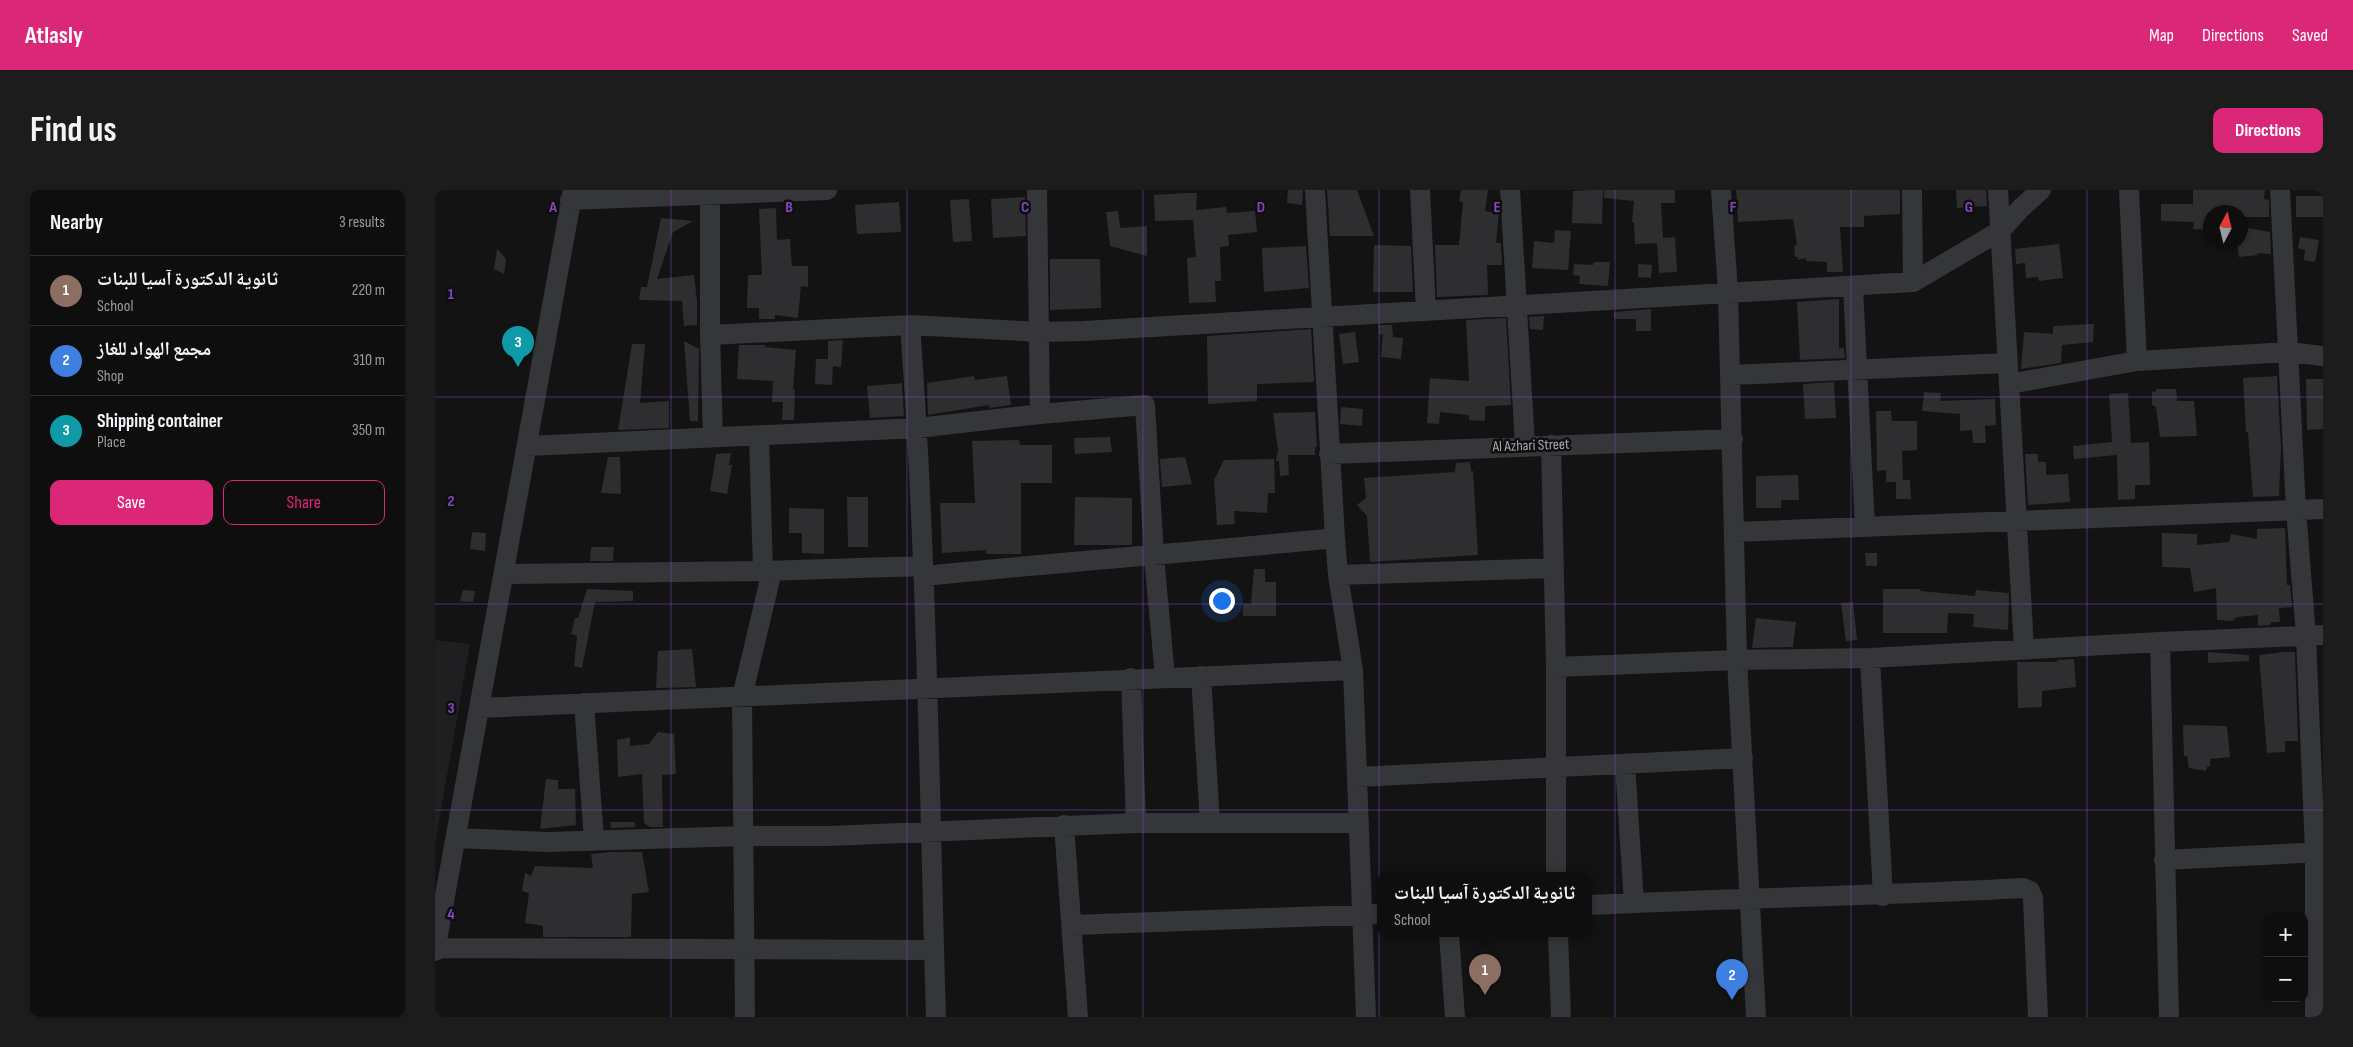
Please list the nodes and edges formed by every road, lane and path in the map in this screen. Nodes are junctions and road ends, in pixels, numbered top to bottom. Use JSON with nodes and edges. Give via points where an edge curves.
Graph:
{"nodes":[{"id":1,"x":827,"y":190,"type":"edge"},
{"id":2,"x":1037,"y":190,"type":"edge"},
{"id":3,"x":1315,"y":190,"type":"edge"},
{"id":4,"x":1420,"y":190,"type":"edge"},
{"id":5,"x":1510,"y":190,"type":"edge"},
{"id":6,"x":1721,"y":190,"type":"edge"},
{"id":7,"x":1912,"y":190,"type":"edge"},
{"id":8,"x":1999,"y":190,"type":"edge"},
{"id":9,"x":2041,"y":190,"type":"edge"},
{"id":10,"x":2129,"y":190,"type":"edge"},
{"id":11,"x":2280,"y":190,"type":"edge"},
{"id":12,"x":571,"y":195,"type":"edge"},
{"id":13,"x":710,"y":196,"type":"junction"},
{"id":14,"x":2000,"y":231,"type":"junction"},
{"id":15,"x":1913,"y":282,"type":"junction"},
{"id":16,"x":1853,"y":287,"type":"junction"},
{"id":17,"x":1728,"y":292,"type":"junction"},
{"id":18,"x":1515,"y":306,"type":"junction"},
{"id":19,"x":1426,"y":311,"type":"junction"},
{"id":20,"x":1323,"y":317,"type":"junction"},
{"id":21,"x":910,"y":325,"type":"junction"},
{"id":22,"x":1040,"y":332,"type":"junction"},
{"id":23,"x":710,"y":335,"type":"junction"},
{"id":24,"x":2289,"y":352,"type":"junction"},
{"id":25,"x":2323,"y":356,"type":"edge"},
{"id":26,"x":2137,"y":361,"type":"junction"},
{"id":27,"x":2007,"y":363,"type":"junction"},
{"id":28,"x":1858,"y":370,"type":"junction"},
{"id":29,"x":1731,"y":375,"type":"junction"},
{"id":30,"x":2009,"y":384,"type":"junction"},
{"id":31,"x":1040,"y":414,"type":"junction"},
{"id":32,"x":918,"y":428,"type":"junction"},
{"id":33,"x":759,"y":436,"type":"junction"},
{"id":34,"x":713,"y":438,"type":"junction"},
{"id":35,"x":1733,"y":439,"type":"junction"},
{"id":36,"x":1551,"y":444,"type":"junction"},
{"id":37,"x":528,"y":446,"type":"junction"},
{"id":38,"x":1525,"y":446,"type":"junction"},
{"id":39,"x":1329,"y":454,"type":"junction"},
{"id":40,"x":2323,"y":508,"type":"edge"},
{"id":41,"x":2296,"y":510,"type":"junction"},
{"id":42,"x":2017,"y":521,"type":"junction"},
{"id":43,"x":1865,"y":527,"type":"junction"},
{"id":44,"x":1735,"y":532,"type":"junction"},
{"id":45,"x":1335,"y":538,"type":"junction"},
{"id":46,"x":1154,"y":556,"type":"junction"},
{"id":47,"x":1554,"y":568,"type":"junction"},
{"id":48,"x":767,"y":571,"type":"junction"},
{"id":49,"x":924,"y":571,"type":"junction"},
{"id":50,"x":504,"y":574,"type":"junction"},
{"id":51,"x":1338,"y":575,"type":"junction"},
{"id":52,"x":2314,"y":635,"type":"edge"},
{"id":53,"x":2159,"y":642,"type":"junction"},
{"id":54,"x":2024,"y":649,"type":"junction"},
{"id":55,"x":1870,"y":658,"type":"junction"},
{"id":56,"x":1737,"y":660,"type":"junction"},
{"id":57,"x":1556,"y":667,"type":"junction"},
{"id":58,"x":1353,"y":670,"type":"junction"},
{"id":59,"x":1201,"y":676,"type":"junction"},
{"id":60,"x":1165,"y":677,"type":"junction"},
{"id":61,"x":1131,"y":678,"type":"junction"},
{"id":62,"x":928,"y":688,"type":"junction"},
{"id":63,"x":742,"y":696,"type":"junction"},
{"id":64,"x":584,"y":703,"type":"junction"},
{"id":65,"x":479,"y":708,"type":"junction"},
{"id":66,"x":1743,"y":758,"type":"junction"},
{"id":67,"x":1625,"y":764,"type":"junction"},
{"id":68,"x":1555,"y":768,"type":"junction"},
{"id":69,"x":1357,"y":778,"type":"junction"},
{"id":70,"x":1136,"y":823,"type":"junction"},
{"id":71,"x":1209,"y":823,"type":"junction"},
{"id":72,"x":1359,"y":823,"type":"junction"},
{"id":73,"x":1064,"y":825,"type":"junction"},
{"id":74,"x":932,"y":832,"type":"junction"},
{"id":75,"x":745,"y":836,"type":"junction"},
{"id":76,"x":457,"y":838,"type":"junction"},
{"id":77,"x":594,"y":840,"type":"junction"},
{"id":78,"x":2319,"y":852,"type":"edge"},
{"id":79,"x":2165,"y":860,"type":"junction"},
{"id":80,"x":1556,"y":872,"type":"edge"},
{"id":81,"x":1883,"y":896,"type":"junction"},
{"id":82,"x":1748,"y":897,"type":"junction"},
{"id":83,"x":1634,"y":903,"type":"junction"},
{"id":84,"x":1592,"y":905,"type":"edge"},
{"id":85,"x":1372,"y":915,"type":"edge"},
{"id":86,"x":1072,"y":925,"type":"junction"},
{"id":87,"x":1449,"y":937,"type":"edge"},
{"id":88,"x":1557,"y":937,"type":"edge"},
{"id":89,"x":743,"y":949,"type":"junction"},
{"id":90,"x":435,"y":950,"type":"edge"},
{"id":91,"x":934,"y":950,"type":"junction"},
{"id":92,"x":745,"y":1017,"type":"edge"},
{"id":93,"x":936,"y":1017,"type":"edge"},
{"id":94,"x":1078,"y":1017,"type":"edge"},
{"id":95,"x":1366,"y":1017,"type":"edge"},
{"id":96,"x":1455,"y":1017,"type":"edge"},
{"id":97,"x":1561,"y":1017,"type":"edge"},
{"id":98,"x":1756,"y":1017,"type":"edge"},
{"id":99,"x":2038,"y":1017,"type":"edge"},
{"id":100,"x":2169,"y":1017,"type":"edge"},
{"id":101,"x":2315,"y":1017,"type":"edge"}],
"edges":[{"from":1,"to":13,"type":"street"},
{"from":2,"to":22,"type":"street"},
{"from":3,"to":20,"type":"street"},
{"from":4,"to":19,"type":"street"},
{"from":5,"to":18,"type":"street"},
{"from":6,"to":17,"type":"street"},
{"from":7,"to":15,"type":"street"},
{"from":8,"to":14,"type":"street"},
{"from":9,"to":14,"type":"street"},
{"from":10,"to":26,"type":"street"},
{"from":11,"to":24,"type":"street"},
{"from":12,"to":13,"type":"street"},
{"from":12,"to":37,"type":"street"},
{"from":13,"to":23,"type":"street"},
{"from":14,"to":15,"type":"street"},
{"from":14,"to":27,"type":"street"},
{"from":15,"to":16,"type":"street"},
{"from":16,"to":17,"type":"street"},
{"from":16,"to":28,"type":"street"},
{"from":17,"to":18,"type":"street"},
{"from":17,"to":29,"type":"street"},
{"from":18,"to":19,"type":"street"},
{"from":18,"to":38,"type":"street"},
{"from":19,"to":20,"type":"street"},
{"from":20,"to":22,"type":"street"},
{"from":20,"to":39,"type":"street"},
{"from":21,"to":22,"type":"street"},
{"from":21,"to":23,"type":"street"},
{"from":21,"to":32,"type":"street"},
{"from":22,"to":31,"type":"street"},
{"from":23,"to":34,"type":"street"},
{"from":24,"to":25,"type":"street"},
{"from":24,"to":26,"type":"street"},
{"from":24,"to":41,"type":"street"},
{"from":26,"to":30,"type":"street"},
{"from":27,"to":28,"type":"street"},
{"from":27,"to":30,"type":"street"},
{"from":28,"to":29,"type":"street"},
{"from":28,"to":43,"type":"street"},
{"from":29,"to":35,"type":"street"},
{"from":30,"to":42,"type":"street"},
{"from":31,"to":32,"type":"street"},
{"from":31,"to":46,"type":"street","via":[[1145,405]]},
{"from":32,"to":33,"type":"street"},
{"from":32,"to":49,"type":"street"},
{"from":33,"to":34,"type":"street"},
{"from":33,"to":48,"type":"street"},
{"from":34,"to":37,"type":"street"},
{"from":35,"to":36,"type":"street","name":"Al Azhari Street"},
{"from":35,"to":44,"type":"street"},
{"from":36,"to":38,"type":"street","name":"Al Azhari Street"},
{"from":36,"to":47,"type":"street"},
{"from":37,"to":50,"type":"street"},
{"from":38,"to":39,"type":"street","name":"Al Azhari Street"},
{"from":39,"to":45,"type":"street"},
{"from":40,"to":41,"type":"street"},
{"from":41,"to":42,"type":"street"},
{"from":41,"to":52,"type":"street"},
{"from":42,"to":43,"type":"street"},
{"from":42,"to":54,"type":"street"},
{"from":43,"to":44,"type":"street"},
{"from":44,"to":56,"type":"street"},
{"from":45,"to":46,"type":"street"},
{"from":45,"to":51,"type":"street"},
{"from":46,"to":49,"type":"street"},
{"from":46,"to":60,"type":"street"},
{"from":47,"to":51,"type":"street"},
{"from":47,"to":57,"type":"street"},
{"from":48,"to":49,"type":"street"},
{"from":48,"to":50,"type":"street"},
{"from":48,"to":63,"type":"street"},
{"from":49,"to":62,"type":"street"},
{"from":50,"to":65,"type":"street"},
{"from":51,"to":58,"type":"street"},
{"from":52,"to":53,"type":"street"},
{"from":52,"to":78,"type":"street"},
{"from":53,"to":54,"type":"street"},
{"from":53,"to":79,"type":"street"},
{"from":54,"to":55,"type":"street"},
{"from":55,"to":56,"type":"street"},
{"from":55,"to":81,"type":"street"},
{"from":56,"to":57,"type":"street"},
{"from":56,"to":66,"type":"street"},
{"from":57,"to":68,"type":"street"},
{"from":58,"to":59,"type":"street"},
{"from":58,"to":69,"type":"street"},
{"from":59,"to":60,"type":"street"},
{"from":59,"to":71,"type":"street"},
{"from":60,"to":61,"type":"street"},
{"from":61,"to":62,"type":"street"},
{"from":61,"to":70,"type":"street"},
{"from":62,"to":63,"type":"street"},
{"from":62,"to":74,"type":"street"},
{"from":63,"to":64,"type":"street"},
{"from":63,"to":75,"type":"street"},
{"from":64,"to":65,"type":"street"},
{"from":64,"to":77,"type":"street"},
{"from":65,"to":76,"type":"street"},
{"from":66,"to":67,"type":"street"},
{"from":66,"to":82,"type":"street"},
{"from":67,"to":68,"type":"street"},
{"from":67,"to":83,"type":"street"},
{"from":68,"to":69,"type":"street"},
{"from":68,"to":80,"type":"street"},
{"from":69,"to":72,"type":"street"},
{"from":70,"to":71,"type":"street"},
{"from":70,"to":73,"type":"street"},
{"from":71,"to":72,"type":"street"},
{"from":72,"to":85,"type":"street"},
{"from":73,"to":74,"type":"street"},
{"from":73,"to":86,"type":"street"},
{"from":74,"to":75,"type":"street"},
{"from":74,"to":91,"type":"street"},
{"from":75,"to":77,"type":"street"},
{"from":75,"to":89,"type":"street"},
{"from":76,"to":77,"type":"street","via":[[537,842]]},
{"from":76,"to":90,"type":"street"},
{"from":78,"to":79,"type":"street"},
{"from":78,"to":101,"type":"street"},
{"from":79,"to":100,"type":"street"},
{"from":81,"to":82,"type":"street"},
{"from":81,"to":99,"type":"street","via":[[2023,888],[2030,891],[2033,898]]},
{"from":82,"to":83,"type":"street"},
{"from":82,"to":98,"type":"street"},
{"from":83,"to":84,"type":"street"},
{"from":85,"to":86,"type":"street"},
{"from":85,"to":95,"type":"street"},
{"from":86,"to":94,"type":"street"},
{"from":87,"to":96,"type":"street"},
{"from":88,"to":97,"type":"street"},
{"from":89,"to":90,"type":"street"},
{"from":89,"to":91,"type":"street"},
{"from":89,"to":92,"type":"street"},
{"from":91,"to":93,"type":"street"}]}
